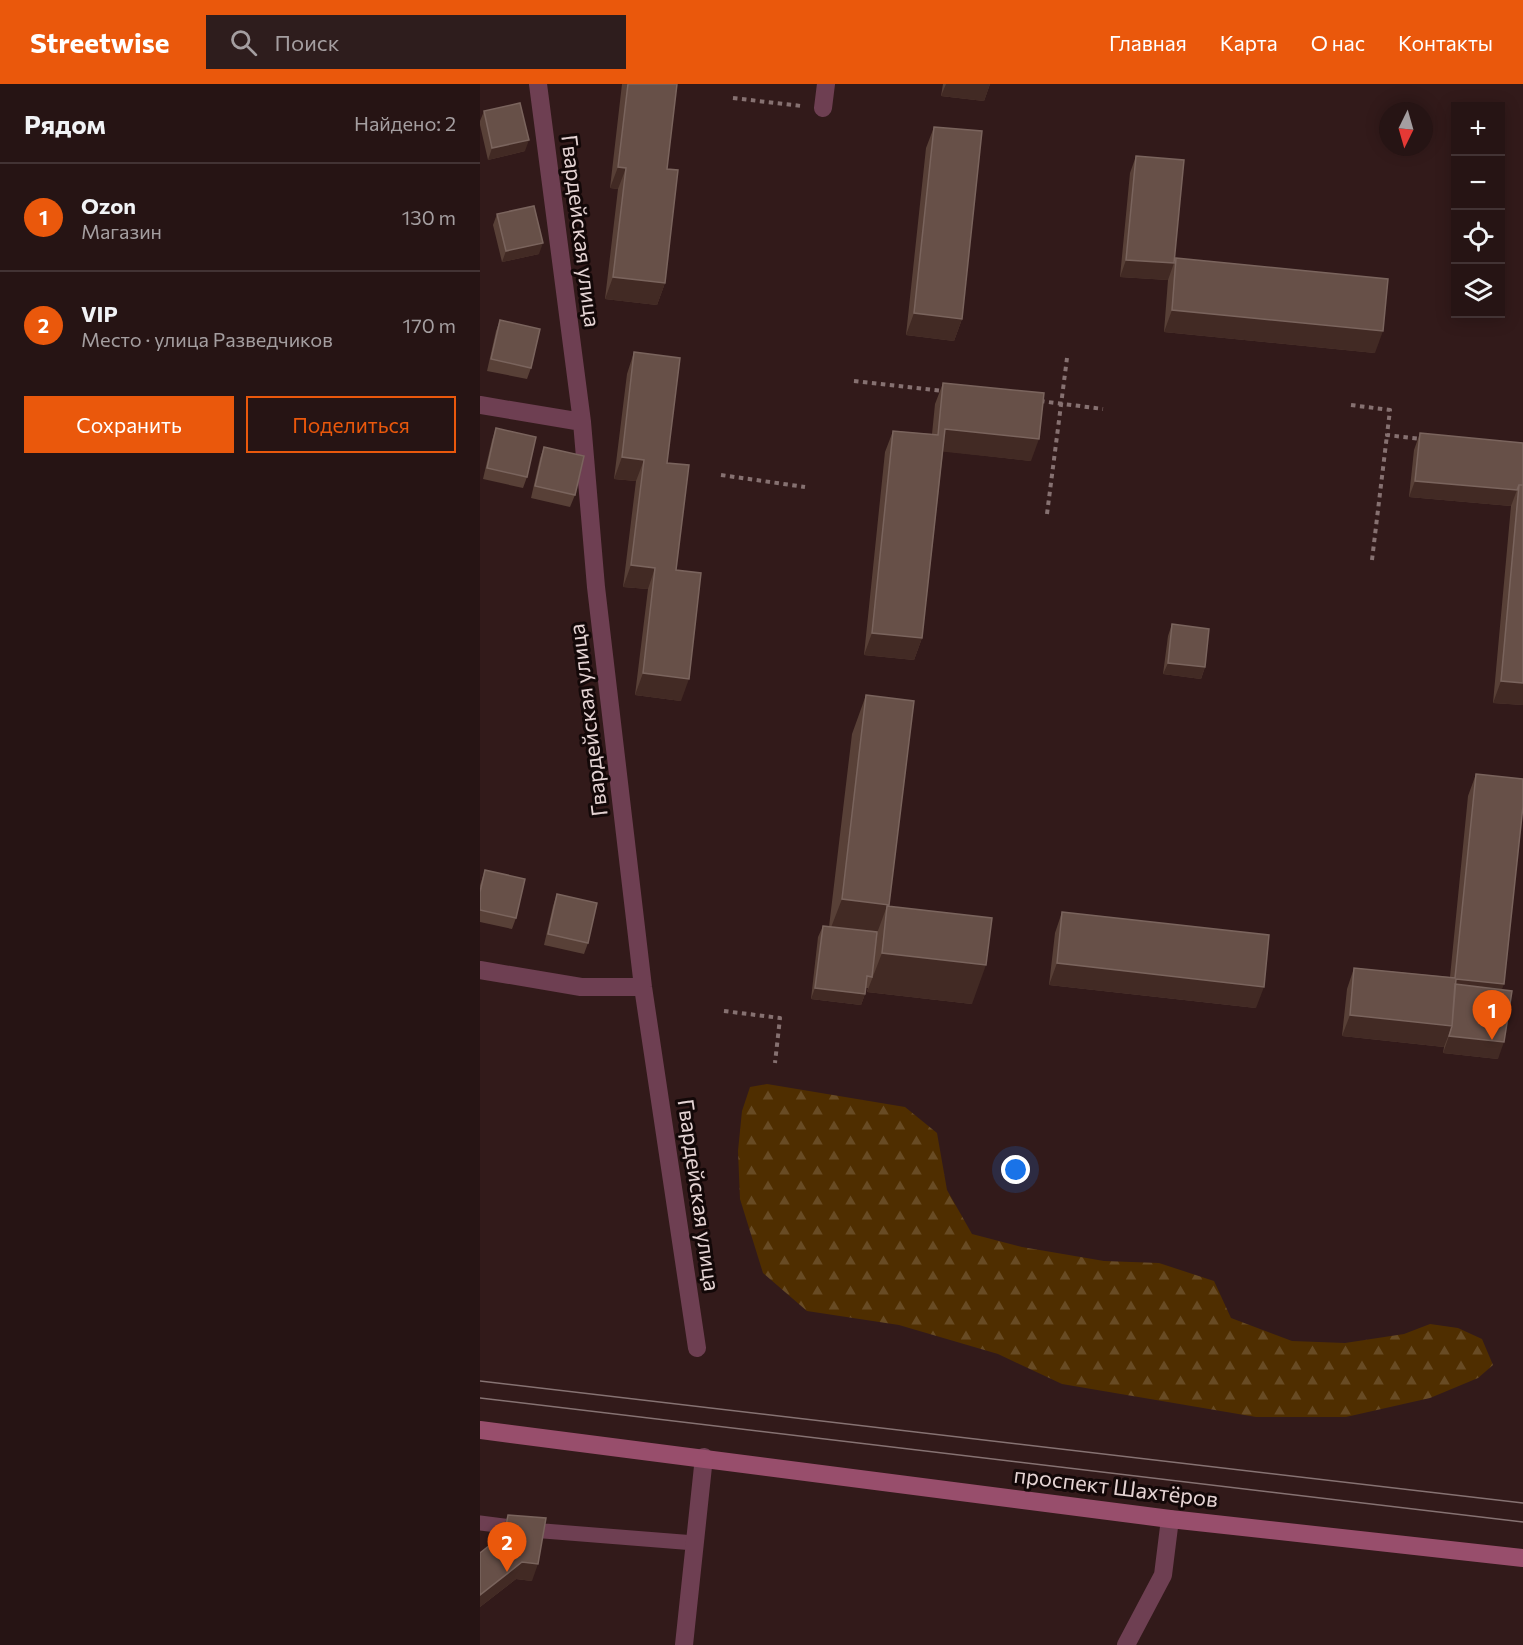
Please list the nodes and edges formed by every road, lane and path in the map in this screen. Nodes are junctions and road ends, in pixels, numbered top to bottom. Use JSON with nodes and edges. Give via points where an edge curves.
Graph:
{"nodes":[{"id":1,"x":538,"y":84,"type":"edge"},
{"id":2,"x":826,"y":84,"type":"edge"},
{"id":3,"x":733,"y":98,"type":"dead end"},
{"id":4,"x":823,"y":108,"type":"joint"},
{"id":5,"x":1067,"y":358,"type":"dead end"},
{"id":6,"x":854,"y":381,"type":"dead end"},
{"id":7,"x":946,"y":391,"type":"edge"},
{"id":8,"x":1038,"y":401,"type":"edge"},
{"id":9,"x":1061,"y":404,"type":"junction"},
{"id":10,"x":480,"y":405,"type":"edge"},
{"id":11,"x":1351,"y":405,"type":"dead end"},
{"id":12,"x":1103,"y":409,"type":"dead end"},
{"id":13,"x":582,"y":422,"type":"junction"},
{"id":14,"x":1387,"y":435,"type":"junction"},
{"id":15,"x":1432,"y":440,"type":"edge"},
{"id":16,"x":721,"y":475,"type":"dead end"},
{"id":17,"x":805,"y":487,"type":"dead end"},
{"id":18,"x":1047,"y":514,"type":"dead end"},
{"id":19,"x":1372,"y":560,"type":"dead end"},
{"id":20,"x":480,"y":970,"type":"edge"},
{"id":21,"x":644,"y":987,"type":"junction"},
{"id":22,"x":724,"y":1011,"type":"dead end"},
{"id":23,"x":775,"y":1063,"type":"dead end"},
{"id":24,"x":697,"y":1348,"type":"dead end"},
{"id":25,"x":480,"y":1430,"type":"edge"},
{"id":26,"x":704,"y":1457,"type":"junction"},
{"id":27,"x":1170,"y":1519,"type":"junction"},
{"id":28,"x":480,"y":1523,"type":"edge"},
{"id":29,"x":695,"y":1543,"type":"junction"},
{"id":30,"x":1523,"y":1558,"type":"edge"},
{"id":31,"x":684,"y":1645,"type":"edge"},
{"id":32,"x":1126,"y":1645,"type":"edge"}],
"edges":[{"from":1,"to":13,"type":"street","name":"Гвардейская улица"},
{"from":2,"to":4,"type":"street"},
{"from":3,"to":4,"type":"path"},
{"from":5,"to":9,"type":"path"},
{"from":6,"to":7,"type":"path"},
{"from":8,"to":9,"type":"path"},
{"from":9,"to":12,"type":"path"},
{"from":9,"to":18,"type":"path"},
{"from":10,"to":13,"type":"street"},
{"from":11,"to":14,"type":"path","via":[[1390,410]]},
{"from":13,"to":21,"type":"street","name":"Гвардейская улица","via":[[596,588]]},
{"from":14,"to":15,"type":"path"},
{"from":14,"to":19,"type":"path"},
{"from":16,"to":17,"type":"path"},
{"from":20,"to":21,"type":"street","via":[[581,987]]},
{"from":21,"to":24,"type":"street","name":"Гвардейская улица"},
{"from":22,"to":23,"type":"path","via":[[780,1018]]},
{"from":25,"to":26,"type":"main road","name":"проспект Шахтёров"},
{"from":26,"to":27,"type":"main road","name":"проспект Шахтёров"},
{"from":26,"to":29,"type":"street"},
{"from":27,"to":30,"type":"main road","name":"проспект Шахтёров"},
{"from":27,"to":32,"type":"street","via":[[1163,1575]]},
{"from":28,"to":29,"type":"lane"},
{"from":29,"to":31,"type":"street"}]}
